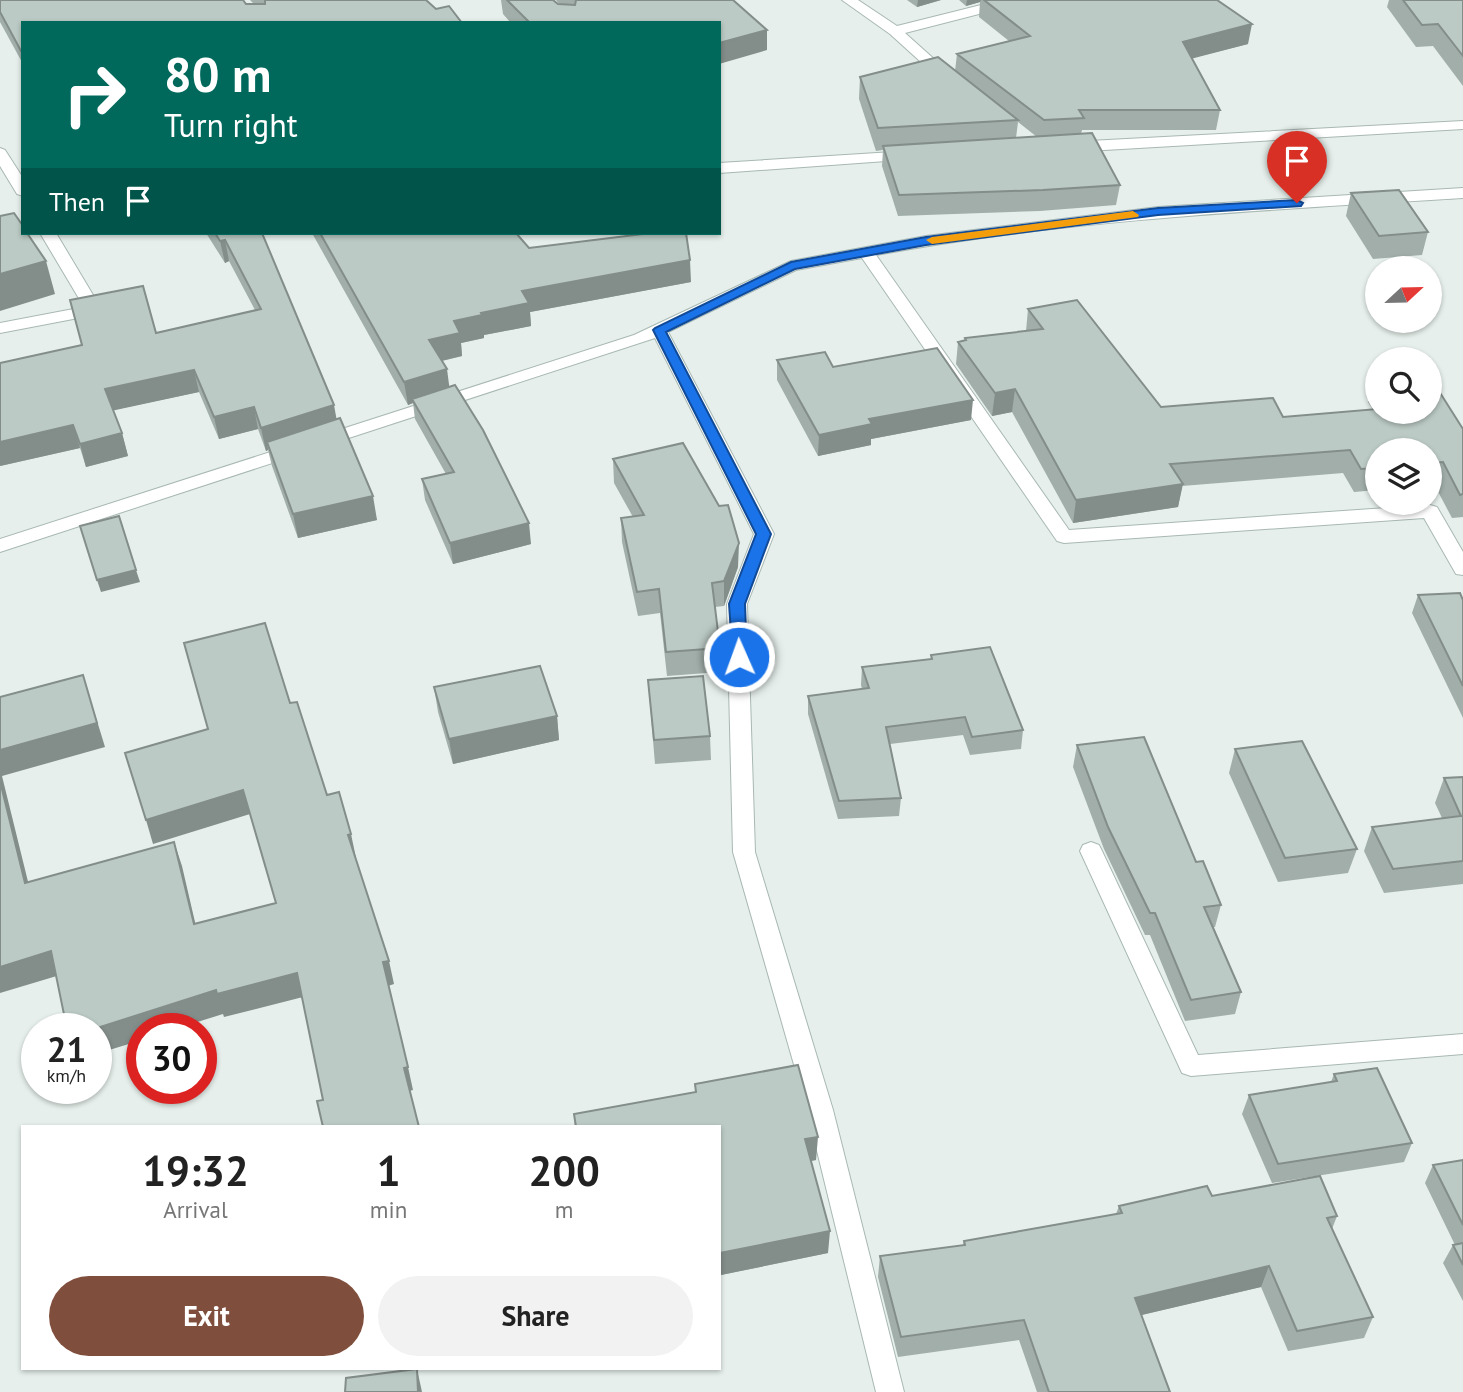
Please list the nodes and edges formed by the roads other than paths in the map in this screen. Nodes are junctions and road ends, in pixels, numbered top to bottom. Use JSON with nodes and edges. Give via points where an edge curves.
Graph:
{"nodes":[{"id":1,"x":849,"y":0,"type":"edge"},
{"id":2,"x":1017,"y":0,"type":"edge"},
{"id":3,"x":895,"y":31,"type":"junction"},
{"id":4,"x":958,"y":88,"type":"edge"},
{"id":5,"x":1463,"y":125,"type":"edge"},
{"id":6,"x":1053,"y":148,"type":"edge"},
{"id":7,"x":0,"y":153,"type":"edge"},
{"id":8,"x":721,"y":153,"type":"edge"},
{"id":9,"x":929,"y":155,"type":"edge"},
{"id":10,"x":737,"y":166,"type":"junction"},
{"id":11,"x":721,"y":168,"type":"edge"},
{"id":12,"x":21,"y":188,"type":"edge"},
{"id":13,"x":1463,"y":193,"type":"edge"},
{"id":14,"x":49,"y":235,"type":"edge"},
{"id":15,"x":866,"y":252,"type":"junction"},
{"id":16,"x":0,"y":328,"type":"edge"},
{"id":17,"x":659,"y":330,"type":"junction"},
{"id":18,"x":0,"y":546,"type":"edge"},
{"id":19,"x":1463,"y":569,"type":"edge"},
{"id":20,"x":1091,"y":851,"type":"dead end"},
{"id":21,"x":1463,"y":1044,"type":"edge"},
{"id":22,"x":890,"y":1392,"type":"edge"}],
"edges":[{"from":1,"to":3,"type":"street"},
{"from":2,"to":3,"type":"street"},
{"from":3,"to":4,"type":"street"},
{"from":5,"to":6,"type":"street"},
{"from":7,"to":12,"type":"street"},
{"from":8,"to":10,"type":"street"},
{"from":9,"to":10,"type":"street"},
{"from":10,"to":11,"type":"street"},
{"from":13,"to":15,"type":"street","via":[[1158,212]]},
{"from":14,"to":16,"type":"street","via":[[94,310]]},
{"from":15,"to":17,"type":"street","via":[[791,266]]},
{"from":15,"to":19,"type":"street","via":[[1064,537],[1430,510]]},
{"from":17,"to":18,"type":"street"},
{"from":17,"to":22,"type":"street","via":[[764,534],[737,604],[744,852],[820,1110]]},
{"from":20,"to":21,"type":"street","via":[[1191,1066]]}]}
